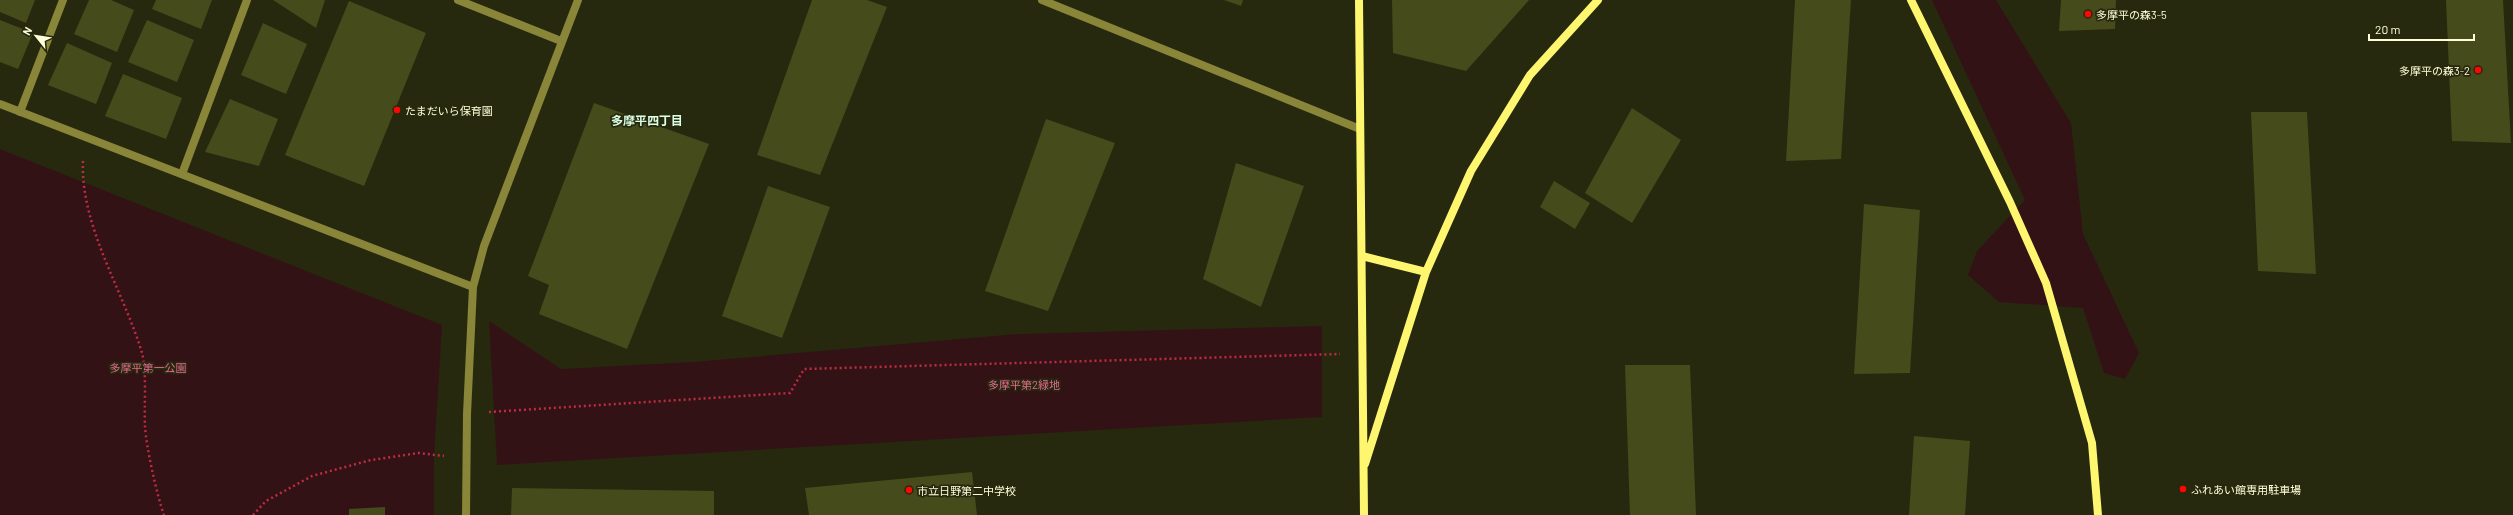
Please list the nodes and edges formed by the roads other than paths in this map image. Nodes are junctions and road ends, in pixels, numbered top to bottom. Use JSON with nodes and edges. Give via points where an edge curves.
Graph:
{"nodes":[{"id":1,"x":63,"y":0,"type":"edge"},
{"id":2,"x":247,"y":0,"type":"edge"},
{"id":3,"x":458,"y":0,"type":"edge"},
{"id":4,"x":578,"y":0,"type":"edge"},
{"id":5,"x":1042,"y":0,"type":"edge"},
{"id":6,"x":1359,"y":0,"type":"edge"},
{"id":7,"x":1598,"y":0,"type":"edge"},
{"id":8,"x":1911,"y":0,"type":"edge"},
{"id":9,"x":561,"y":42,"type":"junction"},
{"id":10,"x":0,"y":104,"type":"edge"},
{"id":11,"x":20,"y":112,"type":"junction"},
{"id":12,"x":1360,"y":129,"type":"junction"},
{"id":13,"x":182,"y":174,"type":"junction"},
{"id":14,"x":1362,"y":256,"type":"junction"},
{"id":15,"x":1426,"y":272,"type":"junction"},
{"id":16,"x":473,"y":287,"type":"junction"},
{"id":17,"x":1365,"y":464,"type":"junction"},
{"id":18,"x":466,"y":515,"type":"edge"},
{"id":19,"x":1364,"y":515,"type":"edge"},
{"id":20,"x":2098,"y":515,"type":"edge"}],
"edges":[{"from":1,"to":11,"type":"street"},
{"from":2,"to":13,"type":"street"},
{"from":3,"to":9,"type":"street"},
{"from":4,"to":9,"type":"street"},
{"from":5,"to":12,"type":"street"},
{"from":6,"to":12,"type":"street"},
{"from":7,"to":15,"type":"street","via":[[1530,76],[1471,171]]},
{"from":8,"to":20,"type":"street","via":[[2010,202],[2046,283],[2092,444]]},
{"from":9,"to":16,"type":"street","via":[[484,246]]},
{"from":10,"to":11,"type":"street"},
{"from":11,"to":13,"type":"street"},
{"from":12,"to":14,"type":"street"},
{"from":13,"to":16,"type":"street"},
{"from":14,"to":15,"type":"street"},
{"from":14,"to":17,"type":"street"},
{"from":15,"to":17,"type":"street"},
{"from":16,"to":18,"type":"street","via":[[467,414]]},
{"from":17,"to":19,"type":"street"}]}
